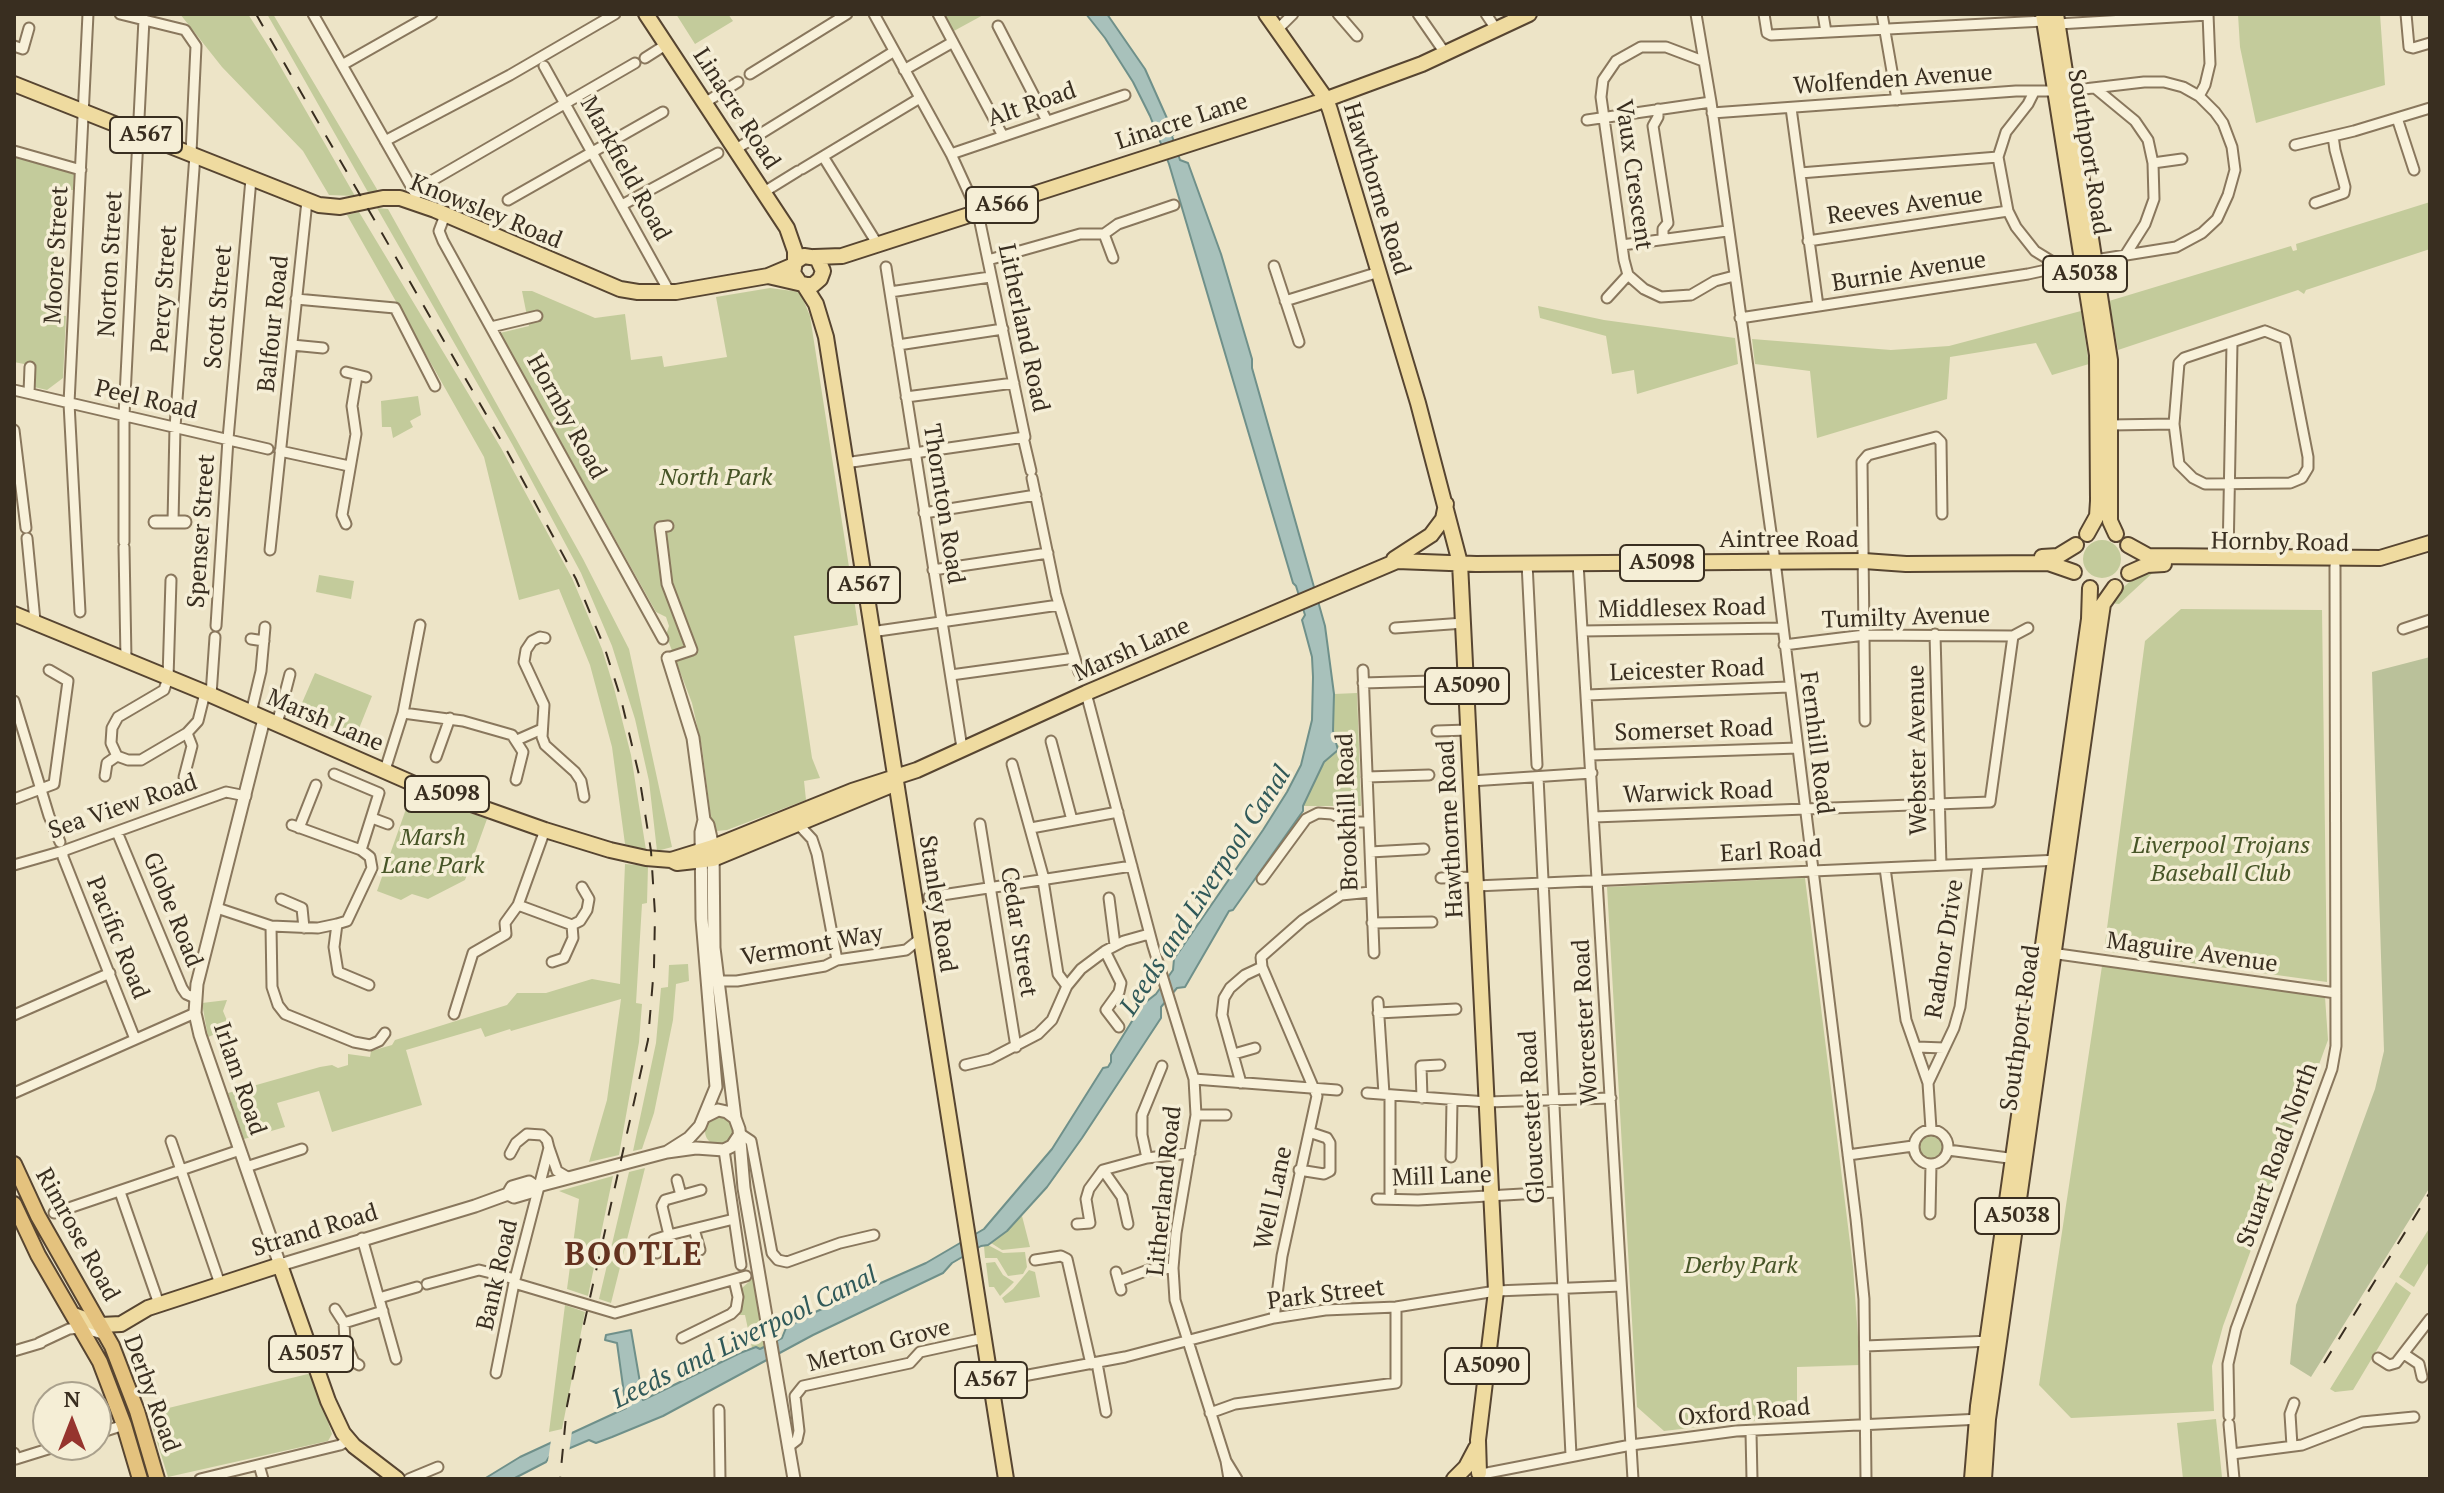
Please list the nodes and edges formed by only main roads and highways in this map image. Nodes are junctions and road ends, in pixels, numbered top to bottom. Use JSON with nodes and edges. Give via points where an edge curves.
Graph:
{"nodes":[{"id":1,"x":646,"y":14,"type":"edge"},
{"id":2,"x":1266,"y":14,"type":"edge"},
{"id":3,"x":1529,"y":14,"type":"edge"},
{"id":4,"x":2051,"y":18,"type":"edge"},
{"id":5,"x":14,"y":84,"type":"edge"},
{"id":6,"x":1326,"y":99,"type":"junction"},
{"id":7,"x":787,"y":228,"type":"junction"},
{"id":8,"x":813,"y":256,"type":"junction"},
{"id":9,"x":842,"y":256,"type":"junction"},
{"id":10,"x":2089,"y":261,"type":"junction"},
{"id":11,"x":795,"y":264,"type":"junction"},
{"id":12,"x":768,"y":276,"type":"junction"},
{"id":13,"x":822,"y":276,"type":"junction"},
{"id":14,"x":801,"y":283,"type":"junction"},
{"id":15,"x":826,"y":337,"type":"junction"},
{"id":16,"x":1446,"y":504,"type":"junction"},
{"id":17,"x":2087,"y":534,"type":"junction"},
{"id":18,"x":2116,"y":534,"type":"junction"},
{"id":19,"x":2430,"y":543,"type":"edge"},
{"id":20,"x":2076,"y":545,"type":"junction"},
{"id":21,"x":2128,"y":545,"type":"junction"},
{"id":22,"x":2430,"y":551,"type":"edge"},
{"id":23,"x":1871,"y":561,"type":"junction"},
{"id":24,"x":1460,"y":563,"type":"junction"},
{"id":25,"x":1382,"y":566,"type":"junction"},
{"id":26,"x":2074,"y":572,"type":"junction"},
{"id":27,"x":2129,"y":573,"type":"junction"},
{"id":28,"x":2115,"y":587,"type":"junction"},
{"id":29,"x":2090,"y":588,"type":"junction"},
{"id":30,"x":14,"y":614,"type":"edge"},
{"id":31,"x":896,"y":778,"type":"junction"},
{"id":32,"x":707,"y":854,"type":"junction"},
{"id":33,"x":2061,"y":861,"type":"junction"},
{"id":34,"x":14,"y":1164,"type":"edge"},
{"id":35,"x":20,"y":1191,"type":"edge"},
{"id":36,"x":14,"y":1204,"type":"edge"},
{"id":37,"x":38,"y":1216,"type":"junction"},
{"id":38,"x":280,"y":1265,"type":"joint"},
{"id":39,"x":136,"y":1314,"type":"junction"},
{"id":40,"x":76,"y":1320,"type":"junction"},
{"id":41,"x":105,"y":1335,"type":"junction"},
{"id":42,"x":1982,"y":1419,"type":"junction"},
{"id":43,"x":124,"y":1425,"type":"junction"},
{"id":44,"x":1478,"y":1440,"type":"junction"},
{"id":45,"x":1484,"y":1475,"type":"edge"},
{"id":46,"x":1455,"y":1478,"type":"edge"},
{"id":47,"x":140,"y":1479,"type":"edge"},
{"id":48,"x":157,"y":1479,"type":"edge"},
{"id":49,"x":397,"y":1479,"type":"edge"},
{"id":50,"x":1006,"y":1479,"type":"edge"},
{"id":51,"x":1972,"y":1479,"type":"edge"},
{"id":52,"x":1984,"y":1479,"type":"edge"}],
"edges":[{"from":1,"to":7,"type":"main road","name":"Linacre Road"},
{"from":2,"to":6,"type":"main road","name":"Hawthorne Road","number":"A5090"},
{"from":3,"to":6,"type":"main road","name":"Linacre Lane","number":"A566"},
{"from":4,"to":10,"type":"main road","name":"Southport Road","number":"A5038","via":[[2067,91]]},
{"from":5,"to":12,"type":"main road","name":"Knowsley Road","number":"A567","via":[[307,201],[334,207],[389,197],[421,205],[605,284],[670,293]]},
{"from":6,"to":9,"type":"main road","name":"Linacre Lane","number":"A566"},
{"from":6,"to":16,"type":"main road","name":"Hawthorne Road","number":"A5090"},
{"from":7,"to":8,"type":"main road","name":"Linacre Road"},
{"from":7,"to":11,"type":"main road","name":"Linacre Road"},
{"from":8,"to":9,"type":"main road","name":"Linacre Lane","number":"A566"},
{"from":8,"to":11,"type":"main road"},
{"from":8,"to":13,"type":"main road","via":[[822,263]]},
{"from":9,"to":13,"type":"main road","name":"Linacre Lane","number":"A566"},
{"from":10,"to":17,"type":"main road","name":"Southport Road","number":"A5038","via":[[2098,394],[2097,516]]},
{"from":10,"to":18,"type":"main road","name":"Southport Road","number":"A5038","via":[[2110,360],[2110,521]]},
{"from":11,"to":12,"type":"main road","name":"Knowsley Road"},
{"from":11,"to":14,"type":"main road","via":[[793,273]]},
{"from":12,"to":14,"type":"main road","name":"Knowsley Road"},
{"from":13,"to":14,"type":"main road","via":[[813,285]]},
{"from":13,"to":15,"type":"main road","name":"Stanley Road","number":"A567"},
{"from":14,"to":15,"type":"main road","name":"Stanley Road","number":"A567","via":[[816,304]]},
{"from":15,"to":31,"type":"main road","name":"Stanley Road","number":"A567"},
{"from":16,"to":24,"type":"main road","name":"Hawthorne Road","number":"A5090"},
{"from":16,"to":25,"type":"main road","name":"Marsh Lane","number":"A5098","via":[[1431,535]]},
{"from":17,"to":18,"type":"main road"},
{"from":17,"to":20,"type":"main road","number":"A5038"},
{"from":18,"to":21,"type":"main road"},
{"from":19,"to":21,"type":"main road","name":"Hornby Road","via":[[2380,558],[2148,556]]},
{"from":20,"to":23,"type":"main road","name":"Aintree Road","number":"A5098","via":[[2048,557]]},
{"from":20,"to":26,"type":"main road"},
{"from":21,"to":27,"type":"main road"},
{"from":22,"to":27,"type":"main road","name":"Hornby Road","via":[[2378,567],[2157,564]]},
{"from":23,"to":24,"type":"main road","name":"Aintree Road","number":"A5098"},
{"from":23,"to":26,"type":"main road","name":"Aintree Road","number":"A5098","via":[[2048,563]]},
{"from":24,"to":25,"type":"main road","name":"Marsh Lane","number":"A5098","via":[[1407,561]]},
{"from":24,"to":44,"type":"main road","name":"Hawthorne Road","number":"A5090","via":[[1496,1291]]},
{"from":25,"to":31,"type":"main road","name":"Marsh Lane","number":"A5098"},
{"from":26,"to":29,"type":"main road"},
{"from":27,"to":28,"type":"main road","number":"A5038"},
{"from":28,"to":29,"type":"main road"},
{"from":28,"to":33,"type":"main road","name":"Southport Road","number":"A5038","via":[[2103,604]]},
{"from":29,"to":33,"type":"main road","name":"Southport Road","number":"A5038"},
{"from":30,"to":32,"type":"main road","name":"Marsh Lane","number":"A5098","via":[[412,783],[545,830],[622,853],[671,860]]},
{"from":31,"to":32,"type":"main road","name":"Marsh Lane","number":"A5098","via":[[852,791]]},
{"from":31,"to":32,"type":"main road","name":"Marsh Lane","number":"A5098","via":[[884,790]]},
{"from":31,"to":50,"type":"main road","name":"Stanley Road","number":"A567"},
{"from":33,"to":42,"type":"main road","name":"Southport Road","number":"A5038"},
{"from":34,"to":35,"type":"highway","name":"Rimrose Road"},
{"from":35,"to":37,"type":"highway","name":"Rimrose Road"},
{"from":36,"to":40,"type":"highway","name":"Rimrose Road"},
{"from":37,"to":40,"type":"highway","via":[[81,1311]]},
{"from":37,"to":41,"type":"highway","name":"Rimrose Road"},
{"from":38,"to":39,"type":"main road","name":"Strand Road"},
{"from":38,"to":49,"type":"main road","name":"Irlam Road","number":"A5057","via":[[328,1401],[349,1440]]},
{"from":39,"to":41,"type":"main road","name":"Strand Road"},
{"from":39,"to":41,"type":"main road","name":"Strand Road","via":[[111,1317]]},
{"from":40,"to":41,"type":"main road","name":"Strand Road"},
{"from":40,"to":43,"type":"highway","name":"Derby Road","via":[[100,1362]]},
{"from":41,"to":43,"type":"highway","via":[[101,1347],[122,1404]]},
{"from":41,"to":48,"type":"highway","name":"Derby Road","via":[[137,1411]]},
{"from":42,"to":51,"type":"main road","name":"Southport Road","number":"A5038"},
{"from":42,"to":52,"type":"main road","name":"Southport Road","number":"A5038"},
{"from":43,"to":47,"type":"highway","name":"Derby Road"},
{"from":44,"to":45,"type":"main road","name":"Hawthorne Road","number":"A5090"},
{"from":44,"to":46,"type":"main road","name":"Hawthorne Road","number":"A5090","via":[[1472,1458]]},
{"from":45,"to":46,"type":"main road","number":"A5090"}]}
